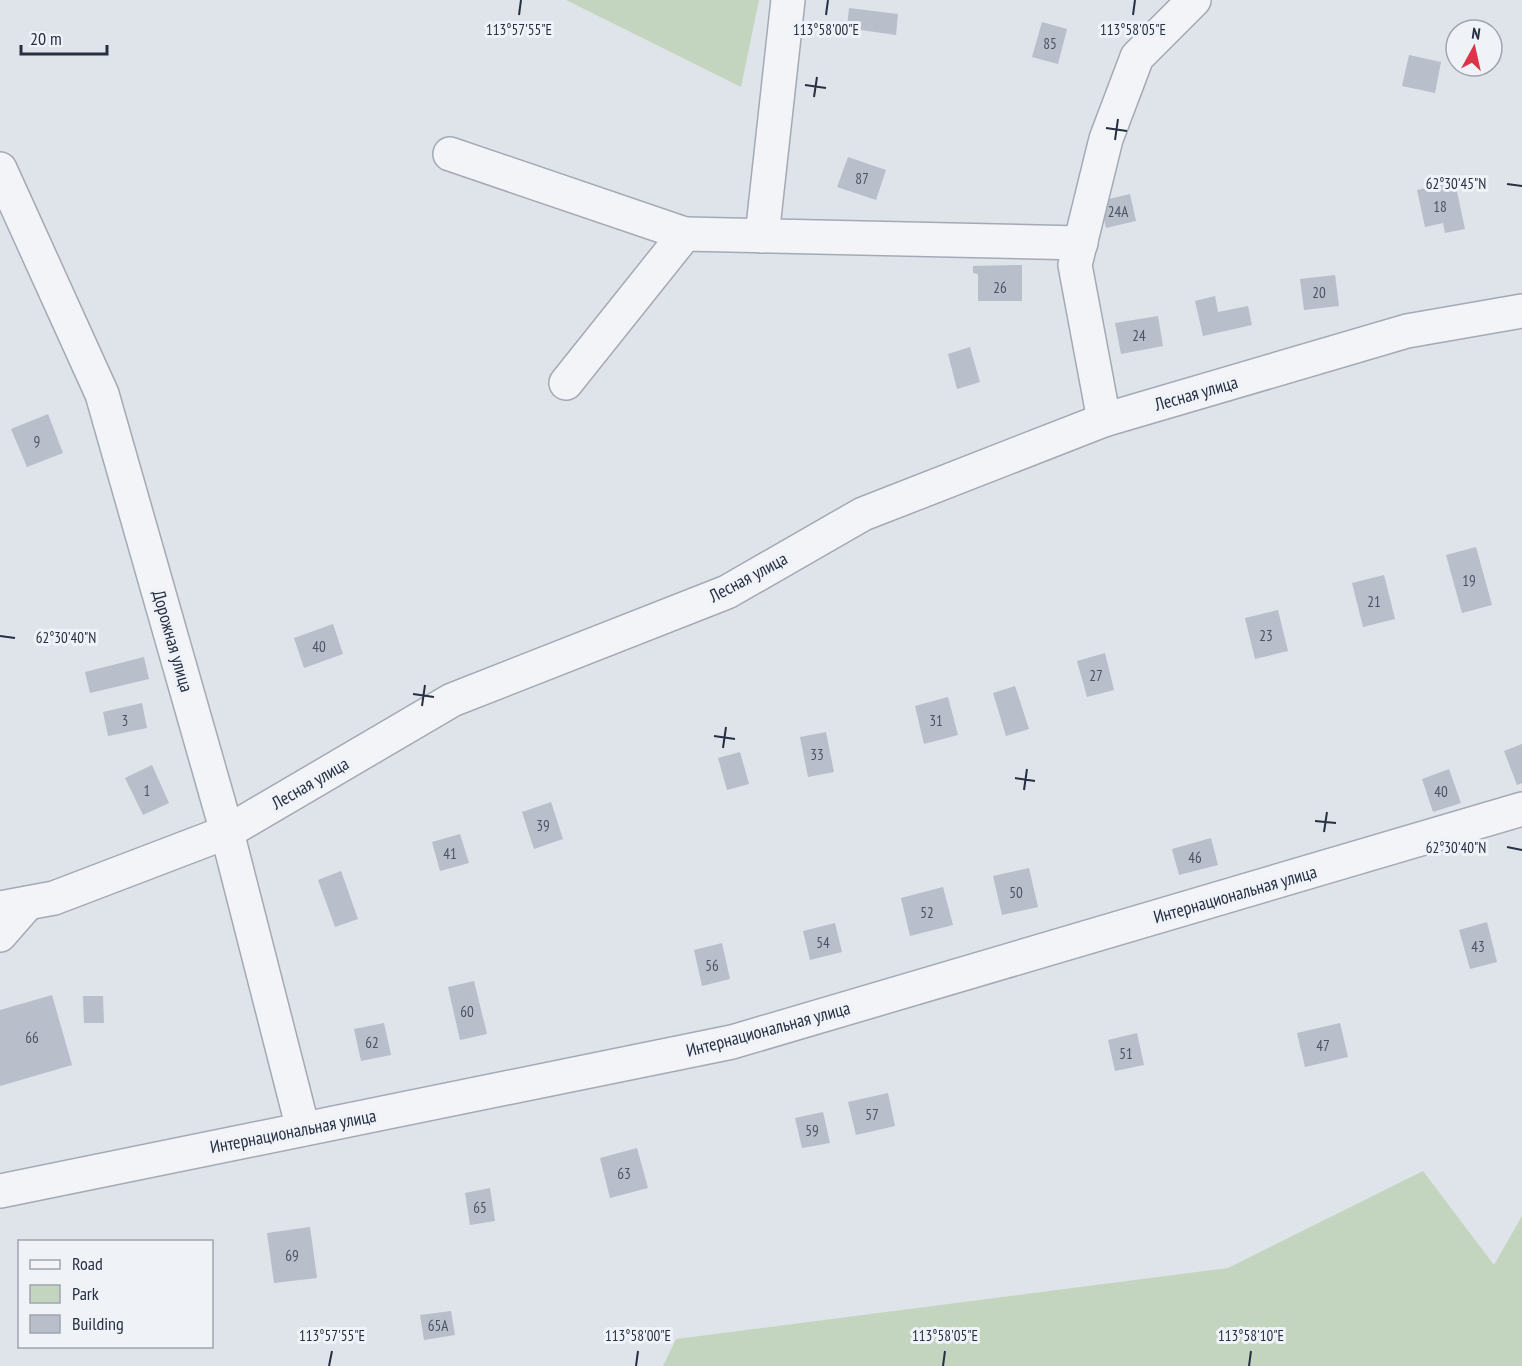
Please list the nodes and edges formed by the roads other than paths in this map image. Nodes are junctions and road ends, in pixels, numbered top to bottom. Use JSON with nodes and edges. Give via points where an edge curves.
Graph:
{"nodes":[{"id":1,"x":788,"y":0,"type":"edge"},
{"id":2,"x":1160,"y":0,"type":"edge"},
{"id":3,"x":1194,"y":0,"type":"edge"},
{"id":4,"x":1159,"y":35,"type":"junction"},
{"id":5,"x":450,"y":154,"type":"dead end"},
{"id":6,"x":0,"y":169,"type":"edge"},
{"id":7,"x":686,"y":234,"type":"junction"},
{"id":8,"x":762,"y":236,"type":"junction"},
{"id":9,"x":1081,"y":243,"type":"junction"},
{"id":10,"x":1522,"y":311,"type":"edge"},
{"id":11,"x":566,"y":383,"type":"dead end"},
{"id":12,"x":1104,"y":420,"type":"junction"},
{"id":13,"x":1522,"y":809,"type":"edge"},
{"id":14,"x":227,"y":832,"type":"junction"},
{"id":15,"x":14,"y":905,"type":"edge"},
{"id":16,"x":0,"y":935,"type":"edge"},
{"id":17,"x":303,"y":1129,"type":"junction"},
{"id":18,"x":0,"y":1191,"type":"edge"}],
"edges":[{"from":1,"to":8,"type":"street"},
{"from":2,"to":4,"type":"street"},
{"from":3,"to":4,"type":"street"},
{"from":4,"to":9,"type":"street","via":[[1137,57],[1106,139]]},
{"from":5,"to":7,"type":"street"},
{"from":6,"to":14,"type":"street","name":"Дорожная улица","via":[[102,393]]},
{"from":7,"to":8,"type":"street"},
{"from":7,"to":11,"type":"street"},
{"from":8,"to":9,"type":"street"},
{"from":9,"to":12,"type":"street","via":[[1075,265]]},
{"from":10,"to":12,"type":"street","name":"Лесная улица","via":[[1407,332]]},
{"from":12,"to":14,"type":"street","name":"Лесная улица","via":[[863,514],[727,592],[452,700]]},
{"from":13,"to":17,"type":"street","name":"Интернациональная улица","via":[[732,1042]]},
{"from":14,"to":15,"type":"street","name":"Лесная улица","via":[[54,898]]},
{"from":14,"to":17,"type":"street","name":"Дорожная улица"},
{"from":15,"to":16,"type":"street"},
{"from":17,"to":18,"type":"street","name":"Интернациональная улица"}]}
